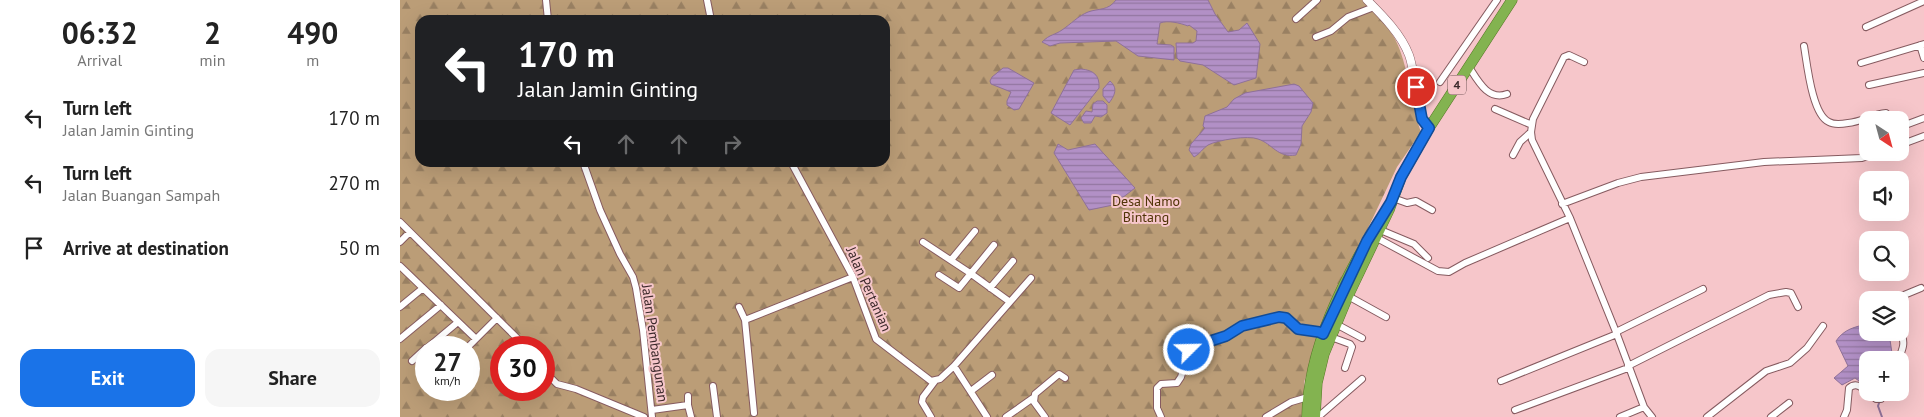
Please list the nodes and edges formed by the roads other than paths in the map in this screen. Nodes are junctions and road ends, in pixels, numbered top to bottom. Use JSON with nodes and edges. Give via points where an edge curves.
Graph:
{"nodes":[{"id":1,"x":546,"y":0,"type":"edge"},
{"id":2,"x":707,"y":0,"type":"edge"},
{"id":3,"x":1317,"y":0,"type":"edge"},
{"id":4,"x":1367,"y":0,"type":"edge"},
{"id":5,"x":1497,"y":0,"type":"edge"},
{"id":6,"x":1512,"y":0,"type":"edge"},
{"id":7,"x":1924,"y":1,"type":"edge"},
{"id":8,"x":1374,"y":7,"type":"junction"},
{"id":9,"x":1491,"y":9,"type":"junction"},
{"id":10,"x":548,"y":15,"type":"edge"},
{"id":11,"x":710,"y":15,"type":"edge"},
{"id":12,"x":1502,"y":15,"type":"junction"},
{"id":13,"x":1296,"y":19,"type":"dead end"},
{"id":14,"x":1866,"y":27,"type":"dead end"},
{"id":15,"x":1316,"y":37,"type":"dead end"},
{"id":16,"x":1922,"y":44,"type":"edge"},
{"id":17,"x":1804,"y":46,"type":"dead end"},
{"id":18,"x":1924,"y":58,"type":"edge"},
{"id":19,"x":1584,"y":62,"type":"dead end"},
{"id":20,"x":1861,"y":63,"type":"dead end"},
{"id":21,"x":1469,"y":67,"type":"junction"},
{"id":22,"x":1924,"y":73,"type":"edge"},
{"id":23,"x":1440,"y":82,"type":"dead end"},
{"id":24,"x":1869,"y":85,"type":"dead end"},
{"id":25,"x":1507,"y":94,"type":"dead end"},
{"id":26,"x":1495,"y":109,"type":"dead end"},
{"id":27,"x":1924,"y":118,"type":"edge"},
{"id":28,"x":1859,"y":121,"type":"edge"},
{"id":29,"x":1909,"y":124,"type":"edge"},
{"id":30,"x":1429,"y":128,"type":"junction"},
{"id":31,"x":1531,"y":129,"type":"junction"},
{"id":32,"x":1924,"y":136,"type":"edge"},
{"id":33,"x":1909,"y":142,"type":"edge"},
{"id":34,"x":1513,"y":155,"type":"dead end"},
{"id":35,"x":1859,"y":158,"type":"edge"},
{"id":36,"x":585,"y":167,"type":"edge"},
{"id":37,"x":794,"y":167,"type":"edge"},
{"id":38,"x":1392,"y":200,"type":"junction"},
{"id":39,"x":1562,"y":204,"type":"junction"},
{"id":40,"x":1432,"y":210,"type":"dead end"},
{"id":41,"x":1570,"y":218,"type":"junction"},
{"id":42,"x":400,"y":222,"type":"edge"},
{"id":43,"x":975,"y":231,"type":"dead end"},
{"id":44,"x":410,"y":232,"type":"junction"},
{"id":45,"x":1377,"y":232,"type":"junction"},
{"id":46,"x":400,"y":242,"type":"edge"},
{"id":47,"x":923,"y":242,"type":"dead end"},
{"id":48,"x":994,"y":245,"type":"dead end"},
{"id":49,"x":1428,"y":258,"type":"dead end"},
{"id":50,"x":951,"y":260,"type":"junction"},
{"id":51,"x":1013,"y":261,"type":"dead end"},
{"id":52,"x":400,"y":266,"type":"edge"},
{"id":53,"x":970,"y":273,"type":"junction"},
{"id":54,"x":403,"y":274,"type":"edge"},
{"id":55,"x":939,"y":275,"type":"dead end"},
{"id":56,"x":853,"y":277,"type":"junction"},
{"id":57,"x":1031,"y":278,"type":"dead end"},
{"id":58,"x":423,"y":288,"type":"junction"},
{"id":59,"x":990,"y":288,"type":"junction"},
{"id":60,"x":1921,"y":288,"type":"dead end"},
{"id":61,"x":1703,"y":289,"type":"dead end"},
{"id":62,"x":1909,"y":293,"type":"edge"},
{"id":63,"x":1348,"y":296,"type":"junction"},
{"id":64,"x":1010,"y":302,"type":"junction"},
{"id":65,"x":441,"y":305,"type":"junction"},
{"id":66,"x":400,"y":307,"type":"edge"},
{"id":67,"x":740,"y":307,"type":"dead end"},
{"id":68,"x":1798,"y":307,"type":"dead end"},
{"id":69,"x":1386,"y":317,"type":"dead end"},
{"id":70,"x":497,"y":318,"type":"junction"},
{"id":71,"x":745,"y":320,"type":"junction"},
{"id":72,"x":458,"y":322,"type":"junction"},
{"id":73,"x":1336,"y":324,"type":"junction"},
{"id":74,"x":1823,"y":326,"type":"dead end"},
{"id":75,"x":1616,"y":333,"type":"junction"},
{"id":76,"x":441,"y":336,"type":"edge"},
{"id":77,"x":473,"y":336,"type":"edge"},
{"id":78,"x":479,"y":336,"type":"edge"},
{"id":79,"x":514,"y":336,"type":"edge"},
{"id":80,"x":1327,"y":336,"type":"junction"},
{"id":81,"x":1362,"y":338,"type":"dead end"},
{"id":82,"x":400,"y":339,"type":"edge"},
{"id":83,"x":415,"y":358,"type":"edge"},
{"id":84,"x":412,"y":360,"type":"dead end"},
{"id":85,"x":954,"y":366,"type":"junction"},
{"id":86,"x":1628,"y":367,"type":"junction"},
{"id":87,"x":1346,"y":368,"type":"dead end"},
{"id":88,"x":992,"y":375,"type":"dead end"},
{"id":89,"x":1065,"y":378,"type":"dead end"},
{"id":90,"x":1362,"y":378,"type":"dead end"},
{"id":91,"x":555,"y":381,"type":"edge"},
{"id":92,"x":935,"y":381,"type":"junction"},
{"id":93,"x":1501,"y":381,"type":"dead end"},
{"id":94,"x":713,"y":386,"type":"dead end"},
{"id":95,"x":1859,"y":386,"type":"edge"},
{"id":96,"x":971,"y":391,"type":"junction"},
{"id":97,"x":688,"y":396,"type":"dead end"},
{"id":98,"x":1308,"y":397,"type":"junction"},
{"id":99,"x":1033,"y":398,"type":"junction"},
{"id":100,"x":1789,"y":403,"type":"dead end"},
{"id":101,"x":688,"y":405,"type":"junction"},
{"id":102,"x":1644,"y":407,"type":"junction"},
{"id":103,"x":1515,"y":410,"type":"dead end"},
{"id":104,"x":754,"y":413,"type":"dead end"},
{"id":105,"x":652,"y":414,"type":"edge"},
{"id":106,"x":644,"y":417,"type":"edge"},
{"id":107,"x":691,"y":417,"type":"edge"},
{"id":108,"x":717,"y":417,"type":"edge"},
{"id":109,"x":932,"y":417,"type":"edge"},
{"id":110,"x":987,"y":417,"type":"edge"},
{"id":111,"x":1006,"y":417,"type":"edge"},
{"id":112,"x":1045,"y":417,"type":"edge"},
{"id":113,"x":1161,"y":417,"type":"edge"},
{"id":114,"x":1266,"y":417,"type":"edge"},
{"id":115,"x":1307,"y":417,"type":"edge"},
{"id":116,"x":1317,"y":417,"type":"edge"},
{"id":117,"x":1620,"y":417,"type":"edge"},
{"id":118,"x":1652,"y":417,"type":"edge"},
{"id":119,"x":1707,"y":417,"type":"edge"},
{"id":120,"x":1771,"y":417,"type":"edge"},
{"id":121,"x":1844,"y":417,"type":"edge"}],
"edges":[{"from":1,"to":10,"type":"street"},
{"from":2,"to":11,"type":"street"},
{"from":3,"to":13,"type":"street"},
{"from":4,"to":8,"type":"street"},
{"from":5,"to":9,"type":"street"},
{"from":6,"to":12,"type":"highway","number":"4"},
{"from":7,"to":14,"type":"street"},
{"from":8,"to":15,"type":"street"},
{"from":8,"to":30,"type":"street","via":[[1409,54],[1422,119]]},
{"from":9,"to":12,"type":"street"},
{"from":9,"to":23,"type":"street"},
{"from":12,"to":21,"type":"highway","number":"4"},
{"from":16,"to":18,"type":"street"},
{"from":16,"to":20,"type":"street"},
{"from":17,"to":28,"type":"street","via":[[1808,78],[1825,120],[1834,124]]},
{"from":19,"to":31,"type":"street","via":[[1569,55],[1564,57]]},
{"from":21,"to":25,"type":"street","via":[[1491,94],[1501,97]]},
{"from":21,"to":30,"type":"highway","number":"4"},
{"from":22,"to":24,"type":"street"},
{"from":26,"to":31,"type":"street"},
{"from":27,"to":29,"type":"street"},
{"from":30,"to":38,"type":"highway","number":"4","via":[[1401,177]]},
{"from":31,"to":34,"type":"street"},
{"from":31,"to":39,"type":"street","via":[[1532,140]]},
{"from":32,"to":33,"type":"street"},
{"from":35,"to":39,"type":"street","via":[[1764,162],[1641,177]]},
{"from":36,"to":105,"type":"street","name":"Jalan Pembangunan","via":[[600,210],[636,288]]},
{"from":37,"to":56,"type":"street","name":"Jalan Pertanian"},
{"from":38,"to":40,"type":"street","via":[[1416,201]]},
{"from":38,"to":45,"type":"highway","number":"4"},
{"from":39,"to":41,"type":"street"},
{"from":41,"to":45,"type":"street","via":[[1446,272],[1438,271]]},
{"from":41,"to":75,"type":"street"},
{"from":42,"to":44,"type":"street"},
{"from":43,"to":50,"type":"street"},
{"from":44,"to":46,"type":"street"},
{"from":44,"to":70,"type":"street"},
{"from":45,"to":49,"type":"street","via":[[1416,245]]},
{"from":45,"to":63,"type":"highway","number":"4"},
{"from":45,"to":80,"type":"highway","number":"4","via":[[1358,258]]},
{"from":47,"to":50,"type":"street"},
{"from":48,"to":53,"type":"street"},
{"from":50,"to":53,"type":"street"},
{"from":51,"to":59,"type":"street"},
{"from":52,"to":54,"type":"street"},
{"from":53,"to":55,"type":"street","via":[[958,288]]},
{"from":53,"to":59,"type":"street"},
{"from":54,"to":58,"type":"street"},
{"from":56,"to":71,"type":"street"},
{"from":56,"to":92,"type":"street","name":"Jalan Pertanian","via":[[876,339],[925,377]]},
{"from":57,"to":64,"type":"street"},
{"from":58,"to":65,"type":"street"},
{"from":58,"to":66,"type":"street"},
{"from":59,"to":64,"type":"street"},
{"from":60,"to":62,"type":"street"},
{"from":61,"to":75,"type":"street"},
{"from":63,"to":69,"type":"street"},
{"from":63,"to":73,"type":"highway","number":"4"},
{"from":64,"to":85,"type":"street"},
{"from":65,"to":72,"type":"street"},
{"from":65,"to":82,"type":"street"},
{"from":67,"to":71,"type":"street"},
{"from":68,"to":86,"type":"street","via":[[1791,293],[1769,295]]},
{"from":70,"to":78,"type":"street"},
{"from":70,"to":79,"type":"street"},
{"from":71,"to":104,"type":"street"},
{"from":72,"to":76,"type":"street"},
{"from":72,"to":77,"type":"street"},
{"from":73,"to":80,"type":"highway","number":"4"},
{"from":73,"to":81,"type":"street"},
{"from":74,"to":119,"type":"street","via":[[1812,343],[1790,363],[1766,371]]},
{"from":75,"to":86,"type":"street"},
{"from":75,"to":93,"type":"street"},
{"from":80,"to":87,"type":"street","via":[[1352,347]]},
{"from":80,"to":98,"type":"highway","number":"4","via":[[1311,372]]},
{"from":80,"to":113,"type":"street","via":[[1298,329],[1286,318],[1279,317],[1250,323],[1226,336],[1195,346],[1189,350],[1177,383],[1161,384],[1157,388],[1157,408]]},
{"from":80,"to":116,"type":"highway","number":"4","via":[[1319,372]]},
{"from":83,"to":84,"type":"street"},
{"from":85,"to":92,"type":"street"},
{"from":85,"to":96,"type":"street"},
{"from":86,"to":102,"type":"street"},
{"from":86,"to":103,"type":"street"},
{"from":88,"to":96,"type":"street"},
{"from":89,"to":99,"type":"street","via":[[1058,375]]},
{"from":90,"to":116,"type":"street"},
{"from":91,"to":106,"type":"street"},
{"from":92,"to":109,"type":"street","via":[[922,402]]},
{"from":94,"to":108,"type":"street"},
{"from":95,"to":121,"type":"street","via":[[1850,386],[1847,392]]},
{"from":96,"to":110,"type":"street"},
{"from":97,"to":101,"type":"street"},
{"from":98,"to":114,"type":"street","via":[[1291,402]]},
{"from":98,"to":115,"type":"highway","number":"4"},
{"from":99,"to":111,"type":"street"},
{"from":99,"to":112,"type":"street"},
{"from":100,"to":120,"type":"street"},
{"from":101,"to":105,"type":"street"},
{"from":101,"to":107,"type":"street"},
{"from":102,"to":117,"type":"street"},
{"from":102,"to":118,"type":"street"}]}
